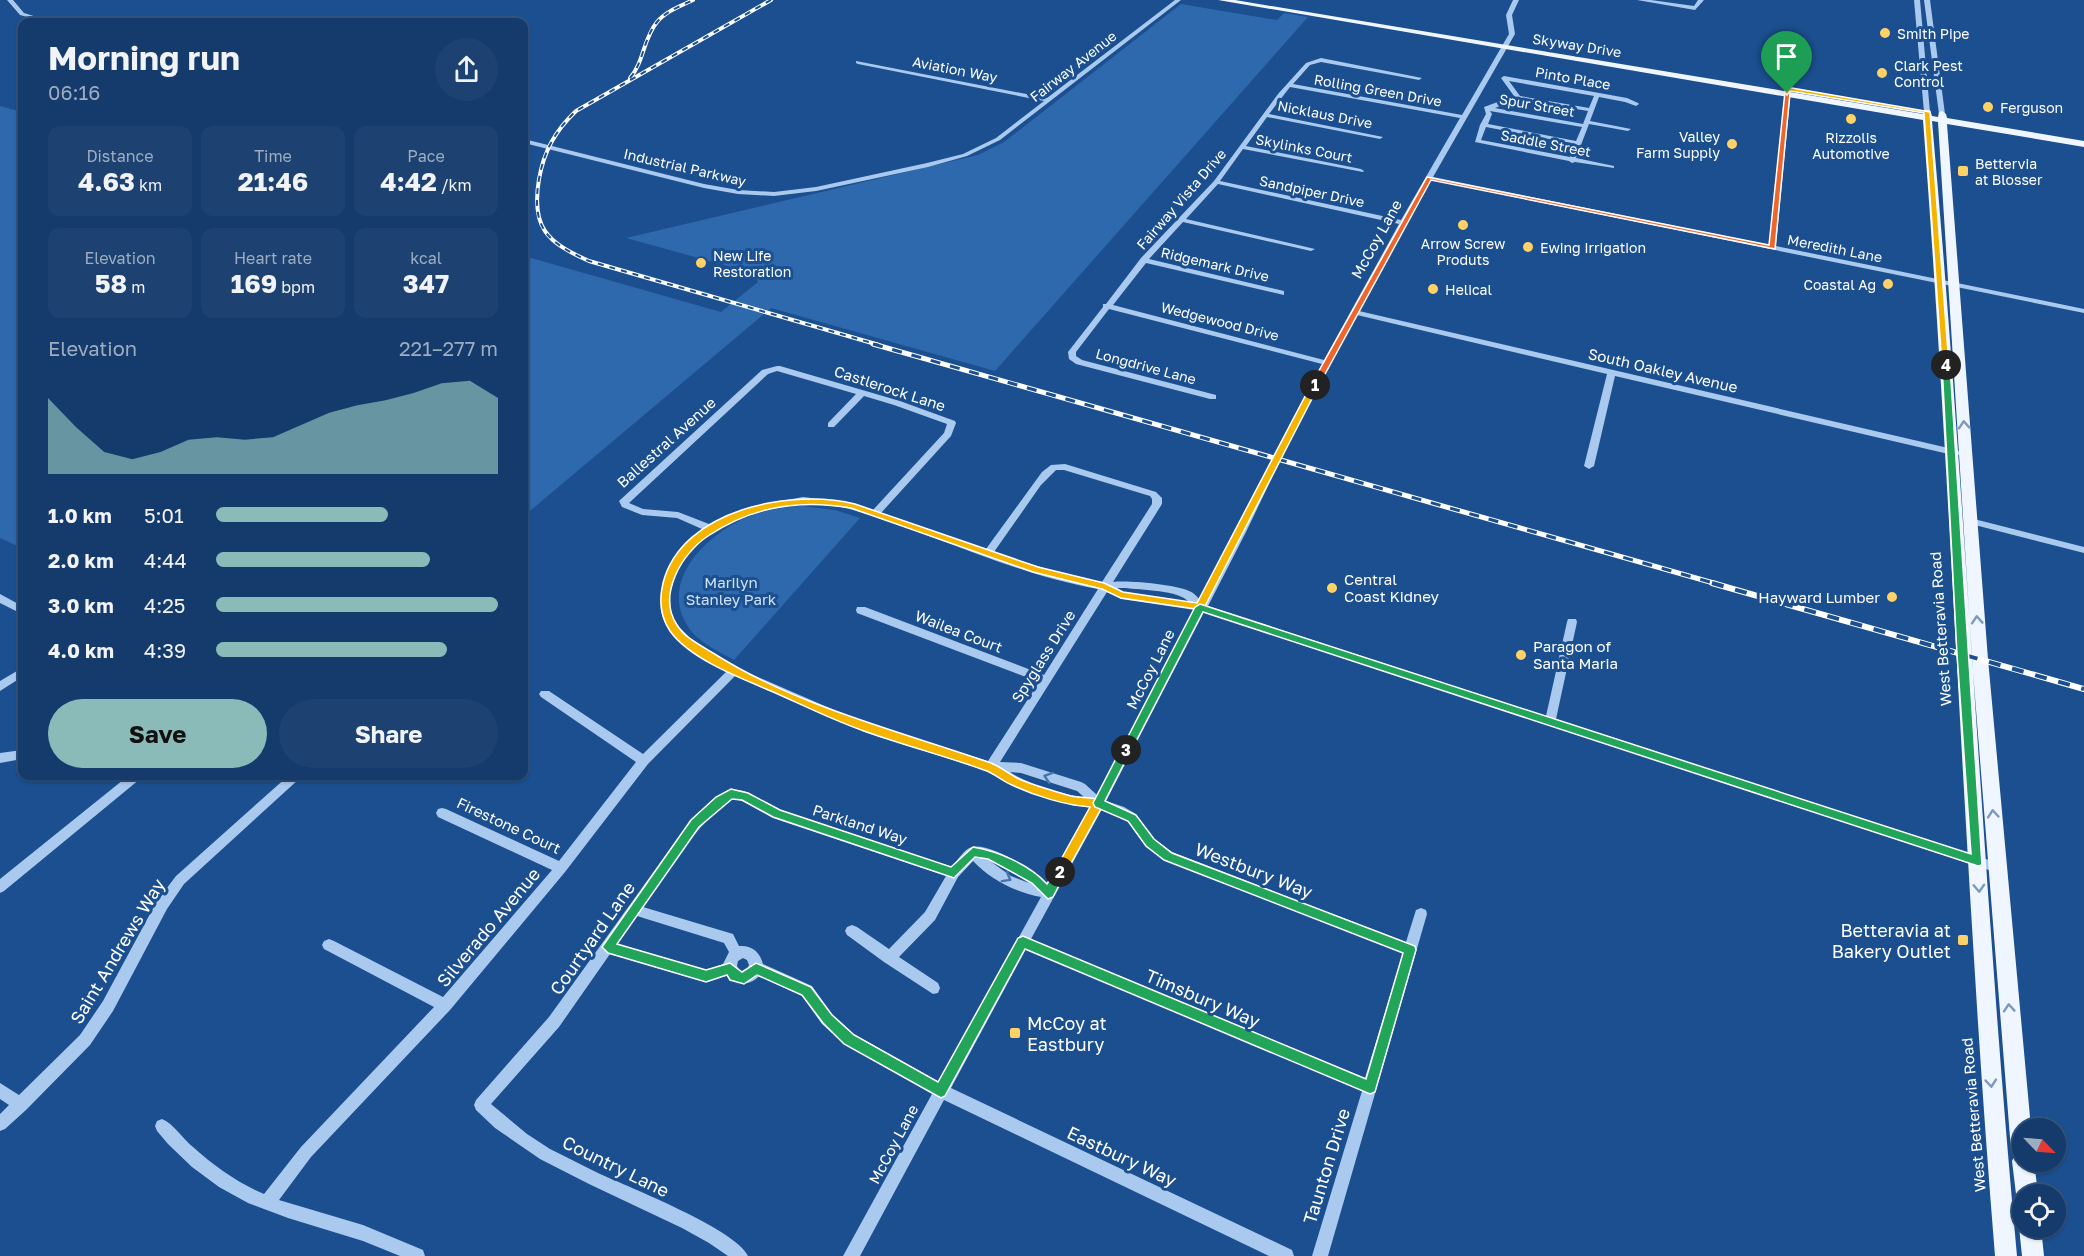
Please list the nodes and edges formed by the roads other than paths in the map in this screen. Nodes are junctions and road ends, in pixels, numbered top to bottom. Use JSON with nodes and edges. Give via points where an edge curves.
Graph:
{"nodes":[{"id":1,"x":10,"y":0,"type":"edge"},
{"id":2,"x":1178,"y":0,"type":"edge"},
{"id":3,"x":1222,"y":0,"type":"edge"},
{"id":4,"x":1244,"y":0,"type":"edge"},
{"id":5,"x":1516,"y":0,"type":"edge"},
{"id":6,"x":1640,"y":0,"type":"edge"},
{"id":7,"x":1701,"y":0,"type":"edge"},
{"id":8,"x":1917,"y":0,"type":"edge"},
{"id":9,"x":1927,"y":0,"type":"edge"},
{"id":10,"x":36,"y":18,"type":"edge"},
{"id":11,"x":1505,"y":45,"type":"junction"},
{"id":12,"x":858,"y":62,"type":"dead end"},
{"id":13,"x":1419,"y":78,"type":"dead end"},
{"id":14,"x":1289,"y":85,"type":"junction"},
{"id":15,"x":1788,"y":91,"type":"junction"},
{"id":16,"x":1597,"y":94,"type":"junction"},
{"id":17,"x":1518,"y":97,"type":"junction"},
{"id":18,"x":1048,"y":100,"type":"junction"},
{"id":19,"x":1636,"y":104,"type":"dead end"},
{"id":20,"x":1486,"y":108,"type":"junction"},
{"id":21,"x":1591,"y":110,"type":"junction"},
{"id":22,"x":1265,"y":115,"type":"junction"},
{"id":23,"x":1935,"y":116,"type":"junction"},
{"id":24,"x":1463,"y":117,"type":"junction"},
{"id":25,"x":1586,"y":124,"type":"junction"},
{"id":26,"x":1483,"y":125,"type":"junction"},
{"id":27,"x":1628,"y":129,"type":"dead end"},
{"id":28,"x":1380,"y":137,"type":"dead end"},
{"id":29,"x":2084,"y":139,"type":"edge"},
{"id":30,"x":528,"y":142,"type":"edge"},
{"id":31,"x":1578,"y":143,"type":"junction"},
{"id":32,"x":2084,"y":144,"type":"edge"},
{"id":33,"x":1242,"y":147,"type":"junction"},
{"id":34,"x":982,"y":148,"type":"joint"},
{"id":35,"x":1572,"y":161,"type":"junction"},
{"id":36,"x":1611,"y":167,"type":"dead end"},
{"id":37,"x":1361,"y":171,"type":"dead end"},
{"id":38,"x":1429,"y":178,"type":"junction"},
{"id":39,"x":1216,"y":182,"type":"junction"},
{"id":40,"x":1182,"y":220,"type":"junction"},
{"id":41,"x":1403,"y":223,"type":"junction"},
{"id":42,"x":1773,"y":248,"type":"junction"},
{"id":43,"x":1311,"y":249,"type":"dead end"},
{"id":44,"x":1144,"y":260,"type":"junction"},
{"id":45,"x":1948,"y":283,"type":"junction"},
{"id":46,"x":1281,"y":293,"type":"dead end"},
{"id":47,"x":1106,"y":306,"type":"junction"},
{"id":48,"x":2084,"y":311,"type":"edge"},
{"id":49,"x":1355,"y":312,"type":"junction"},
{"id":50,"x":1073,"y":359,"type":"joint"},
{"id":51,"x":1327,"y":363,"type":"junction"},
{"id":52,"x":773,"y":369,"type":"joint"},
{"id":53,"x":1612,"y":372,"type":"junction"},
{"id":54,"x":862,"y":393,"type":"junction"},
{"id":55,"x":1213,"y":398,"type":"dead end"},
{"id":56,"x":831,"y":425,"type":"dead end"},
{"id":57,"x":1958,"y":453,"type":"junction"},
{"id":58,"x":1589,"y":466,"type":"dead end"},
{"id":59,"x":875,"y":514,"type":"junction"},
{"id":60,"x":1970,"y":521,"type":"junction"},
{"id":61,"x":709,"y":528,"type":"junction"},
{"id":62,"x":2084,"y":550,"type":"edge"},
{"id":63,"x":988,"y":553,"type":"junction"},
{"id":64,"x":1104,"y":586,"type":"junction"},
{"id":65,"x":0,"y":598,"type":"edge"},
{"id":66,"x":1200,"y":607,"type":"junction"},
{"id":67,"x":18,"y":608,"type":"edge"},
{"id":68,"x":861,"y":610,"type":"dead end"},
{"id":69,"x":1572,"y":622,"type":"dead end"},
{"id":70,"x":733,"y":671,"type":"junction"},
{"id":71,"x":18,"y":675,"type":"edge"},
{"id":72,"x":1046,"y":680,"type":"junction"},
{"id":73,"x":0,"y":687,"type":"edge"},
{"id":74,"x":545,"y":694,"type":"dead end"},
{"id":75,"x":1550,"y":722,"type":"junction"},
{"id":76,"x":18,"y":756,"type":"edge"},
{"id":77,"x":0,"y":758,"type":"edge"},
{"id":78,"x":644,"y":761,"type":"junction"},
{"id":79,"x":991,"y":767,"type":"junction"},
{"id":80,"x":131,"y":780,"type":"edge"},
{"id":81,"x":291,"y":780,"type":"edge"},
{"id":82,"x":731,"y":794,"type":"joint"},
{"id":83,"x":1098,"y":803,"type":"junction"},
{"id":84,"x":442,"y":813,"type":"dead end"},
{"id":85,"x":1978,"y":861,"type":"junction"},
{"id":86,"x":561,"y":868,"type":"junction"},
{"id":87,"x":1998,"y":868,"type":"junction"},
{"id":88,"x":954,"y":873,"type":"junction"},
{"id":89,"x":0,"y":887,"type":"edge"},
{"id":90,"x":1048,"y":894,"type":"junction"},
{"id":91,"x":634,"y":910,"type":"junction"},
{"id":92,"x":1421,"y":914,"type":"dead end"},
{"id":93,"x":852,"y":931,"type":"dead end"},
{"id":94,"x":1023,"y":942,"type":"junction"},
{"id":95,"x":330,"y":945,"type":"dead end"},
{"id":96,"x":608,"y":947,"type":"junction"},
{"id":97,"x":1410,"y":950,"type":"junction"},
{"id":98,"x":737,"y":955,"type":"junction"},
{"id":99,"x":889,"y":958,"type":"junction"},
{"id":100,"x":730,"y":968,"type":"junction"},
{"id":101,"x":756,"y":968,"type":"junction"},
{"id":102,"x":933,"y":988,"type":"dead end"},
{"id":103,"x":445,"y":1005,"type":"junction"},
{"id":104,"x":1370,"y":1087,"type":"junction"},
{"id":105,"x":0,"y":1090,"type":"edge"},
{"id":106,"x":941,"y":1091,"type":"junction"},
{"id":107,"x":21,"y":1105,"type":"junction"},
{"id":108,"x":481,"y":1105,"type":"joint"},
{"id":109,"x":2019,"y":1118,"type":"edge"},
{"id":110,"x":0,"y":1124,"type":"edge"},
{"id":111,"x":162,"y":1126,"type":"dead end"},
{"id":112,"x":267,"y":1203,"type":"junction"},
{"id":113,"x":2031,"y":1238,"type":"edge"},
{"id":114,"x":417,"y":1256,"type":"edge"},
{"id":115,"x":740,"y":1256,"type":"edge"},
{"id":116,"x":851,"y":1256,"type":"edge"},
{"id":117,"x":1286,"y":1256,"type":"edge"},
{"id":118,"x":1320,"y":1256,"type":"edge"},
{"id":119,"x":2006,"y":1256,"type":"edge"},
{"id":120,"x":2033,"y":1256,"type":"edge"}],
"edges":[{"from":1,"to":10,"type":"street","via":[[22,14]]},
{"from":2,"to":18,"type":"street","name":"Fairway Avenue"},
{"from":3,"to":11,"type":"main road","name":"Skyway Drive"},
{"from":4,"to":11,"type":"main road","name":"Skyway Drive"},
{"from":5,"to":11,"type":"street","name":"McCoy Lane","via":[[1509,15],[1512,28]]},
{"from":6,"to":7,"type":"street","via":[[1695,8]]},
{"from":8,"to":23,"type":"street","name":"West Betteravia Road"},
{"from":9,"to":23,"type":"street","name":"West Betteravia Road"},
{"from":11,"to":15,"type":"main road","name":"Skyway Drive"},
{"from":11,"to":24,"type":"street","name":"McCoy Lane"},
{"from":12,"to":18,"type":"street","name":"Aviation Way"},
{"from":13,"to":14,"type":"street","name":"Fairway Vista Drive","via":[[1316,61],[1308,64]]},
{"from":14,"to":22,"type":"street","name":"Fairway Vista Drive"},
{"from":14,"to":24,"type":"street","name":"Rolling Green Drive"},
{"from":15,"to":23,"type":"main road","name":"Skyway Drive"},
{"from":15,"to":42,"type":"street"},
{"from":16,"to":17,"type":"street","name":"Pinto Place","via":[[1504,78]]},
{"from":16,"to":19,"type":"street","name":"Pinto Place"},
{"from":16,"to":21,"type":"street"},
{"from":17,"to":20,"type":"street"},
{"from":17,"to":21,"type":"street"},
{"from":18,"to":34,"type":"street","name":"Fairway Avenue"},
{"from":20,"to":25,"type":"street","name":"Spur Street"},
{"from":20,"to":26,"type":"street","via":[[1489,112]]},
{"from":21,"to":25,"type":"street"},
{"from":22,"to":28,"type":"street","name":"Nicklaus Drive"},
{"from":22,"to":33,"type":"street","name":"Fairway Vista Drive"},
{"from":23,"to":29,"type":"main road"},
{"from":23,"to":32,"type":"main road"},
{"from":23,"to":45,"type":"main road","name":"West Betteravia Road"},
{"from":24,"to":38,"type":"street","name":"McCoy Lane"},
{"from":25,"to":27,"type":"street","name":"Spur Street"},
{"from":25,"to":31,"type":"street"},
{"from":26,"to":31,"type":"street"},
{"from":26,"to":35,"type":"street","name":"Saddle Street","via":[[1477,141]]},
{"from":30,"to":34,"type":"street","name":"Industrial Parkway","via":[[705,186],[774,194],[844,184]]},
{"from":31,"to":35,"type":"street"},
{"from":33,"to":37,"type":"street","name":"Skylinks Court"},
{"from":33,"to":39,"type":"street","name":"Fairway Vista Drive"},
{"from":35,"to":36,"type":"street","name":"Saddle Street"},
{"from":38,"to":41,"type":"street","name":"McCoy Lane"},
{"from":38,"to":42,"type":"street","name":"Meredith Lane"},
{"from":39,"to":40,"type":"street","name":"Fairway Vista Drive"},
{"from":39,"to":41,"type":"street","name":"Sandpiper Drive"},
{"from":40,"to":43,"type":"street"},
{"from":40,"to":44,"type":"street","name":"Fairway Vista Drive"},
{"from":41,"to":49,"type":"street","name":"McCoy Lane"},
{"from":42,"to":45,"type":"street","name":"Meredith Lane"},
{"from":44,"to":46,"type":"street","name":"Ridgemark Drive"},
{"from":44,"to":47,"type":"street","name":"Fairway Vista Drive"},
{"from":45,"to":48,"type":"street","name":"Meredith Lane"},
{"from":45,"to":57,"type":"main road","name":"West Betteravia Road"},
{"from":47,"to":50,"type":"street","name":"Fairway Vista Drive","via":[[1072,352]]},
{"from":47,"to":51,"type":"street","name":"Wedgewood Drive"},
{"from":49,"to":51,"type":"street","name":"McCoy Lane"},
{"from":49,"to":53,"type":"street","name":"South Oakley Avenue"},
{"from":50,"to":55,"type":"street","name":"Longdrive Lane"},
{"from":51,"to":66,"type":"street","name":"McCoy Lane"},
{"from":52,"to":54,"type":"street","name":"Castlerock Lane","via":[[782,368]]},
{"from":52,"to":61,"type":"street","name":"Ballestral Avenue","via":[[624,501],[632,510],[678,515]]},
{"from":53,"to":57,"type":"street","name":"South Oakley Avenue"},
{"from":53,"to":58,"type":"street"},
{"from":54,"to":56,"type":"street"},
{"from":54,"to":59,"type":"street","name":"Castlerock Lane","via":[[952,423],[948,434]]},
{"from":57,"to":60,"type":"main road","name":"West Betteravia Road"},
{"from":57,"to":85,"type":"main road","name":"West Betteravia Road","via":[[1962,654]]},
{"from":59,"to":61,"type":"street","via":[[852,506],[803,500],[752,508]]},
{"from":59,"to":63,"type":"street"},
{"from":60,"to":62,"type":"street"},
{"from":87,"to":60,"type":"main road","name":"West Betteravia Road","one_way":true},
{"from":61,"to":70,"type":"street","name":"Westbury Way","via":[[681,556],[670,575],[666,614],[685,640]]},
{"from":63,"to":64,"type":"street","via":[[1036,570]]},
{"from":63,"to":64,"type":"street","name":"Spyglass Drive","via":[[1050,469],[1065,468],[1152,494],[1157,504]]},
{"from":64,"to":66,"type":"street","via":[[1121,595]]},
{"from":64,"to":72,"type":"street","name":"Spyglass Drive"},
{"from":65,"to":67,"type":"street"},
{"from":66,"to":75,"type":"street"},
{"from":66,"to":83,"type":"street","name":"McCoy Lane"},
{"from":68,"to":72,"type":"street","name":"Wailea Court"},
{"from":69,"to":75,"type":"street"},
{"from":70,"to":78,"type":"street","name":"Silverado Avenue"},
{"from":70,"to":79,"type":"street","name":"Westbury Way","via":[[868,729]]},
{"from":71,"to":73,"type":"street"},
{"from":72,"to":79,"type":"street","name":"Spyglass Drive"},
{"from":74,"to":78,"type":"street"},
{"from":75,"to":85,"type":"street"},
{"from":76,"to":77,"type":"street"},
{"from":78,"to":86,"type":"street","name":"Silverado Avenue"},
{"from":79,"to":83,"type":"street","name":"Westbury Way","via":[[1016,782],[1074,801]]},
{"from":80,"to":89,"type":"street"},
{"from":81,"to":107,"type":"street","name":"Saint Andrews Way","via":[[180,880],[162,904],[108,1006],[85,1040]]},
{"from":82,"to":88,"type":"street","name":"Parkland Way","via":[[744,796],[777,814]]},
{"from":82,"to":91,"type":"street","name":"Courtyard Lane","via":[[695,824]]},
{"from":83,"to":90,"type":"street","name":"McCoy Lane"},
{"from":83,"to":97,"type":"street","name":"Westbury Way","via":[[1132,818],[1150,843],[1168,856]]},
{"from":84,"to":86,"type":"street","name":"Firestone Court"},
{"from":85,"to":87,"type":"street"},
{"from":85,"to":119,"type":"main road","name":"West Betteravia Road","one_way":true,"via":[[1988,1050]]},
{"from":86,"to":103,"type":"street","name":"Silverado Avenue"},
{"from":109,"to":87,"type":"main road","name":"West Betteravia Road","one_way":true},
{"from":88,"to":90,"type":"street","via":[[973,852],[983,864],[1030,891]]},
{"from":88,"to":99,"type":"street","via":[[930,916]]},
{"from":90,"to":94,"type":"street","name":"McCoy Lane"},
{"from":91,"to":96,"type":"street","name":"Courtyard Lane"},
{"from":91,"to":98,"type":"street","via":[[728,938]]},
{"from":92,"to":97,"type":"street","name":"Taunton Drive"},
{"from":93,"to":99,"type":"street"},
{"from":94,"to":104,"type":"street","name":"Timsbury Way"},
{"from":94,"to":106,"type":"street","name":"McCoy Lane"},
{"from":95,"to":103,"type":"street"},
{"from":96,"to":100,"type":"street","via":[[706,976]]},
{"from":96,"to":108,"type":"street","name":"Courtyard Lane","via":[[554,1022]]},
{"from":97,"to":104,"type":"street","name":"Taunton Drive"},
{"from":98,"to":100,"type":"street"},
{"from":98,"to":101,"type":"street","via":[[752,954]]},
{"from":99,"to":102,"type":"street"},
{"from":100,"to":101,"type":"street","via":[[739,978],[749,976]]},
{"from":101,"to":106,"type":"street","name":"Eastbury Way","via":[[807,991],[827,1019],[849,1039]]},
{"from":103,"to":112,"type":"street","name":"Silverado Avenue","via":[[306,1152]]},
{"from":104,"to":118,"type":"street","name":"Taunton Drive"},
{"from":105,"to":107,"type":"street"},
{"from":106,"to":116,"type":"street","name":"McCoy Lane"},
{"from":106,"to":117,"type":"street","name":"Eastbury Way"},
{"from":107,"to":110,"type":"street","name":"Saint Andrews Way"},
{"from":108,"to":115,"type":"street","name":"Country Lane","via":[[537,1150],[702,1229]]},
{"from":111,"to":112,"type":"street","via":[[181,1149],[218,1178]]},
{"from":112,"to":114,"type":"street"},
{"from":113,"to":120,"type":"main road"}]}
